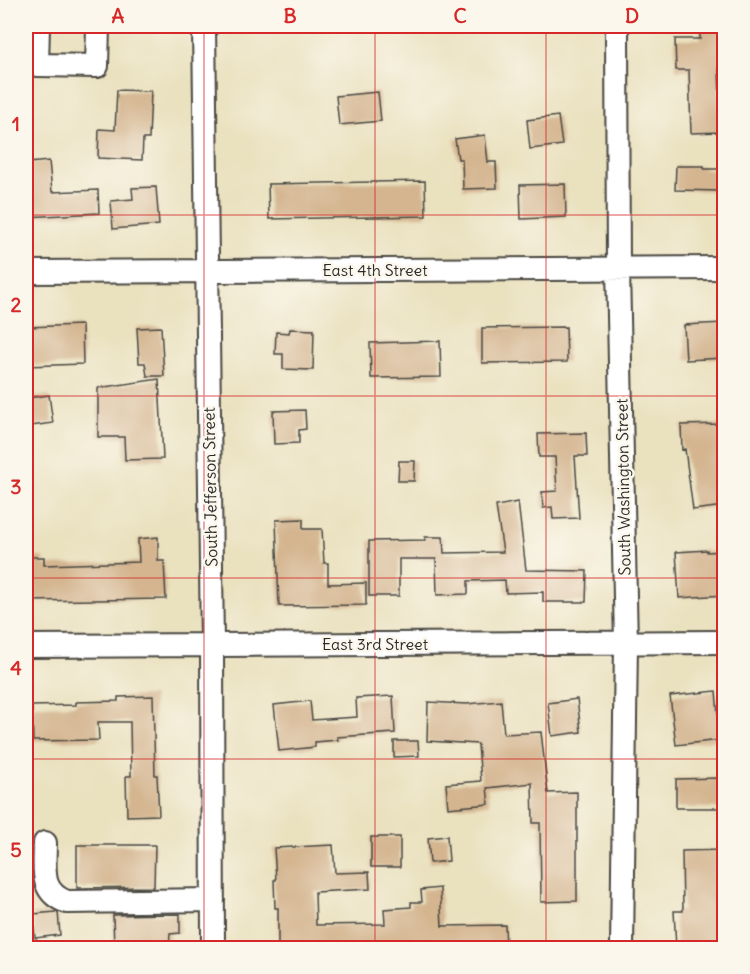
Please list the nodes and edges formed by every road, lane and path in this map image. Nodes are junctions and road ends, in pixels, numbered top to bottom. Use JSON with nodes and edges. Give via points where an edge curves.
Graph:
{"nodes":[{"id":1,"x":38,"y":26,"type":"edge"},
{"id":2,"x":98,"y":26,"type":"edge"},
{"id":3,"x":204,"y":26,"type":"edge"},
{"id":4,"x":617,"y":26,"type":"edge"},
{"id":5,"x":724,"y":268,"type":"edge"},
{"id":6,"x":618,"y":269,"type":"junction"},
{"id":7,"x":208,"y":271,"type":"junction"},
{"id":8,"x":26,"y":272,"type":"edge"},
{"id":9,"x":724,"y":642,"type":"edge"},
{"id":10,"x":212,"y":644,"type":"junction"},
{"id":11,"x":626,"y":644,"type":"junction"},
{"id":12,"x":26,"y":646,"type":"edge"},
{"id":13,"x":45,"y":843,"type":"dead end"},
{"id":14,"x":213,"y":900,"type":"junction"},
{"id":15,"x":213,"y":948,"type":"edge"},
{"id":16,"x":622,"y":948,"type":"edge"}],
"edges":[{"from":1,"to":2,"type":"street","via":[[37,65],[97,66]]},
{"from":3,"to":7,"type":"street","name":"South Jefferson Street"},
{"from":4,"to":6,"type":"street","name":"South Washington Street"},
{"from":5,"to":6,"type":"street","name":"East 4th Street"},
{"from":6,"to":7,"type":"street","name":"East 4th Street"},
{"from":6,"to":11,"type":"street","name":"South Washington Street"},
{"from":7,"to":8,"type":"street","name":"East 4th Street"},
{"from":7,"to":10,"type":"street","name":"South Jefferson Street"},
{"from":9,"to":11,"type":"street","name":"East 3rd Street"},
{"from":10,"to":11,"type":"street","name":"East 3rd Street"},
{"from":10,"to":12,"type":"street","name":"East 3rd Street"},
{"from":10,"to":14,"type":"street","name":"South Jefferson Street"},
{"from":11,"to":16,"type":"street","name":"South Washington Street"},
{"from":13,"to":14,"type":"street","via":[[47,887],[67,902]]},
{"from":14,"to":15,"type":"street","name":"South Jefferson Street"}]}
